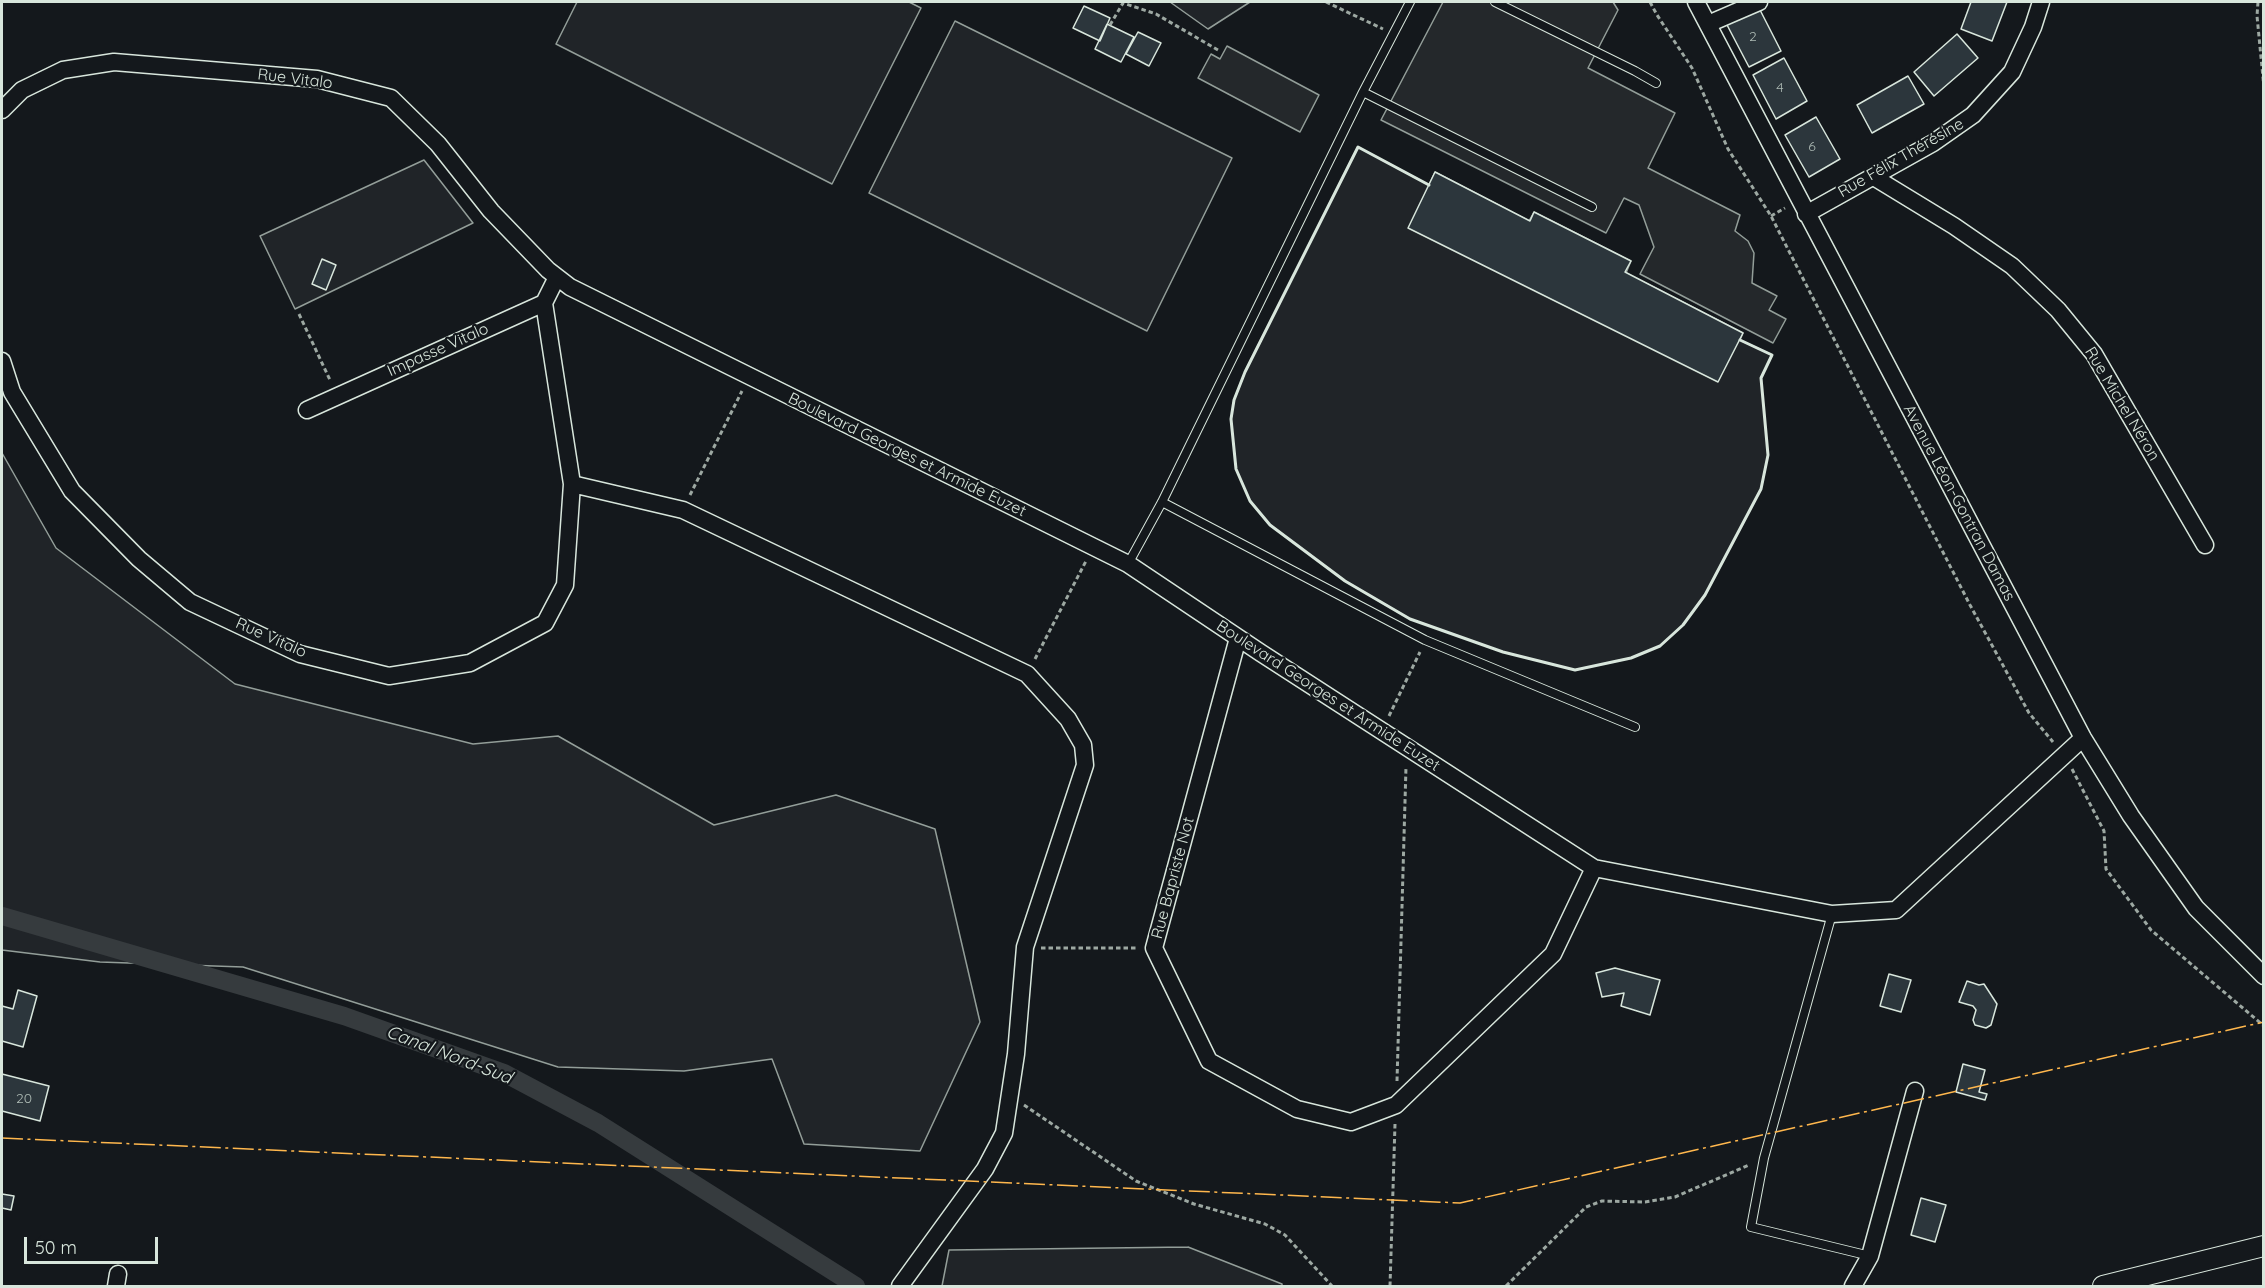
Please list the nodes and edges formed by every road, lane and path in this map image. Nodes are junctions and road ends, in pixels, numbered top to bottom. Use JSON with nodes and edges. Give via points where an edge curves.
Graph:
{"nodes":[{"id":1,"x":1122,"y":2,"type":"edge"},
{"id":2,"x":1326,"y":2,"type":"edge"},
{"id":3,"x":1410,"y":2,"type":"edge"},
{"id":4,"x":1495,"y":2,"type":"edge"},
{"id":5,"x":1650,"y":2,"type":"edge"},
{"id":6,"x":1696,"y":2,"type":"edge"},
{"id":7,"x":1759,"y":2,"type":"edge"},
{"id":8,"x":2042,"y":2,"type":"edge"},
{"id":9,"x":2258,"y":2,"type":"edge"},
{"id":10,"x":1708,"y":24,"type":"junction"},
{"id":11,"x":1110,"y":25,"type":"dead end"},
{"id":12,"x":1392,"y":34,"type":"junction"},
{"id":13,"x":1218,"y":50,"type":"dead end"},
{"id":14,"x":1656,"y":83,"type":"dead end"},
{"id":15,"x":2264,"y":88,"type":"edge"},
{"id":16,"x":1363,"y":92,"type":"junction"},
{"id":17,"x":2,"y":110,"type":"edge"},
{"id":18,"x":1872,"y":176,"type":"junction"},
{"id":19,"x":1592,"y":207,"type":"dead end"},
{"id":20,"x":1806,"y":214,"type":"junction"},
{"id":21,"x":557,"y":278,"type":"junction"},
{"id":22,"x":544,"y":303,"type":"junction"},
{"id":23,"x":299,"y":314,"type":"dead end"},
{"id":24,"x":2,"y":361,"type":"edge"},
{"id":25,"x":749,"y":376,"type":"junction"},
{"id":26,"x":338,"y":396,"type":"junction"},
{"id":27,"x":306,"y":410,"type":"dead end"},
{"id":28,"x":572,"y":484,"type":"junction"},
{"id":29,"x":1162,"y":502,"type":"junction"},
{"id":30,"x":683,"y":510,"type":"junction"},
{"id":31,"x":2205,"y":545,"type":"dead end"},
{"id":32,"x":1093,"y":547,"type":"junction"},
{"id":33,"x":1128,"y":564,"type":"junction"},
{"id":34,"x":1238,"y":638,"type":"junction"},
{"id":35,"x":1425,"y":640,"type":"junction"},
{"id":36,"x":1028,"y":674,"type":"junction"},
{"id":37,"x":1635,"y":727,"type":"dead end"},
{"id":38,"x":1382,"y":731,"type":"junction"},
{"id":39,"x":2083,"y":738,"type":"junction"},
{"id":40,"x":1406,"y":747,"type":"junction"},
{"id":41,"x":2063,"y":755,"type":"junction"},
{"id":42,"x":1594,"y":868,"type":"junction"},
{"id":43,"x":1832,"y":914,"type":"junction"},
{"id":44,"x":1025,"y":947,"type":"junction"},
{"id":45,"x":1154,"y":948,"type":"junction"},
{"id":46,"x":2264,"y":976,"type":"edge"},
{"id":47,"x":2264,"y":1026,"type":"edge"},
{"id":48,"x":1915,"y":1091,"type":"dead end"},
{"id":49,"x":1010,"y":1095,"type":"junction"},
{"id":50,"x":1396,"y":1105,"type":"junction"},
{"id":51,"x":1764,"y":1158,"type":"junction"},
{"id":52,"x":2264,"y":1246,"type":"edge"},
{"id":53,"x":2264,"y":1254,"type":"edge"},
{"id":54,"x":1870,"y":1256,"type":"junction"},
{"id":55,"x":2228,"y":1256,"type":"junction"},
{"id":56,"x":900,"y":1287,"type":"edge"},
{"id":57,"x":1332,"y":1287,"type":"edge"},
{"id":58,"x":1390,"y":1287,"type":"edge"},
{"id":59,"x":1506,"y":1287,"type":"edge"},
{"id":60,"x":1853,"y":1287,"type":"edge"},
{"id":61,"x":2103,"y":1287,"type":"edge"}],
"edges":[{"from":1,"to":11,"type":"path"},
{"from":1,"to":13,"type":"path","via":[[1156,14]]},
{"from":2,"to":12,"type":"path"},
{"from":3,"to":12,"type":"lane"},
{"from":4,"to":14,"type":"lane"},
{"from":5,"to":41,"type":"path","via":[[1692,68],[1728,149],[1771,216],[2029,713]]},
{"from":6,"to":10,"type":"street","name":"Avenue Léon-Gontran Damas"},
{"from":7,"to":10,"type":"street"},
{"from":8,"to":18,"type":"street","name":"Rue Félix Thérésine","via":[[2012,72],[1973,115],[1933,143]]},
{"from":9,"to":15,"type":"path"},
{"from":10,"to":20,"type":"street","name":"Avenue Léon-Gontran Damas"},
{"from":12,"to":16,"type":"lane"},
{"from":16,"to":19,"type":"lane"},
{"from":16,"to":29,"type":"lane"},
{"from":17,"to":21,"type":"street","name":"Rue Vitalo","via":[[22,90],[63,70],[114,62],[317,79],[391,98],[438,144],[491,211]]},
{"from":18,"to":20,"type":"street","name":"Rue Félix Thérésine"},
{"from":18,"to":31,"type":"street","name":"Rue Michel Néron","via":[[2012,266],[2058,310],[2094,354]]},
{"from":20,"to":39,"type":"street","name":"Avenue Léon-Gontran Damas"},
{"from":21,"to":22,"type":"street"},
{"from":21,"to":25,"type":"street","name":"Boulevard Georges et Armide Euzet"},
{"from":22,"to":26,"type":"street","name":"Impasse Vitalo"},
{"from":22,"to":28,"type":"street","name":"Rue Vitalo"},
{"from":23,"to":26,"type":"path"},
{"from":24,"to":28,"type":"street","name":"Rue Vitalo","via":[[12,392],[72,491],[139,559],[190,602],[300,654],[389,676],[470,663],[545,623],[565,585]]},
{"from":25,"to":30,"type":"path"},
{"from":25,"to":32,"type":"street","name":"Boulevard Georges et Armide Euzet"},
{"from":26,"to":27,"type":"street","name":"Impasse Vitalo"},
{"from":28,"to":30,"type":"street"},
{"from":29,"to":33,"type":"lane"},
{"from":29,"to":35,"type":"lane"},
{"from":30,"to":36,"type":"street"},
{"from":32,"to":33,"type":"street","name":"Boulevard Georges et Armide Euzet"},
{"from":32,"to":36,"type":"path"},
{"from":33,"to":34,"type":"street","name":"Boulevard Georges et Armide Euzet"},
{"from":34,"to":38,"type":"street","name":"Boulevard Georges et Armide Euzet"},
{"from":34,"to":45,"type":"street","name":"Rue Bapriste Not"},
{"from":35,"to":37,"type":"lane"},
{"from":35,"to":38,"type":"path"},
{"from":36,"to":44,"type":"street","via":[[1068,719],[1083,745],[1085,765]]},
{"from":38,"to":40,"type":"street","name":"Boulevard Georges et Armide Euzet"},
{"from":39,"to":41,"type":"street","name":"Boulevard Georges et Armide Euzet"},
{"from":39,"to":46,"type":"street","name":"Avenue Léon-Gontran Damas","via":[[2131,816],[2196,908]]},
{"from":40,"to":42,"type":"street","name":"Boulevard Georges et Armide Euzet"},
{"from":40,"to":50,"type":"path"},
{"from":41,"to":43,"type":"street","name":"Boulevard Georges et Armide Euzet","via":[[1896,910]]},
{"from":41,"to":47,"type":"path","via":[[2104,831],[2106,869],[2151,930]]},
{"from":42,"to":43,"type":"street","name":"Boulevard Georges et Armide Euzet"},
{"from":42,"to":50,"type":"street","name":"Rue Bapriste Not","via":[[1553,954]]},
{"from":43,"to":51,"type":"lane"},
{"from":44,"to":45,"type":"path"},
{"from":44,"to":49,"type":"street"},
{"from":45,"to":50,"type":"street","name":"Rue Bapriste Not","via":[[1209,1061],[1297,1109],[1351,1122]]},
{"from":48,"to":54,"type":"street"},
{"from":49,"to":56,"type":"street","via":[[1004,1133],[985,1169]]},
{"from":49,"to":57,"type":"path","via":[[1136,1181],[1194,1204],[1265,1224],[1285,1235]]},
{"from":50,"to":58,"type":"path"},
{"from":51,"to":54,"type":"lane","via":[[1751,1227]]},
{"from":51,"to":59,"type":"path","via":[[1675,1197],[1645,1202],[1602,1201],[1586,1206]]},
{"from":52,"to":55,"type":"street"},
{"from":53,"to":55,"type":"street"},
{"from":54,"to":60,"type":"street"},
{"from":55,"to":61,"type":"street"}]}
